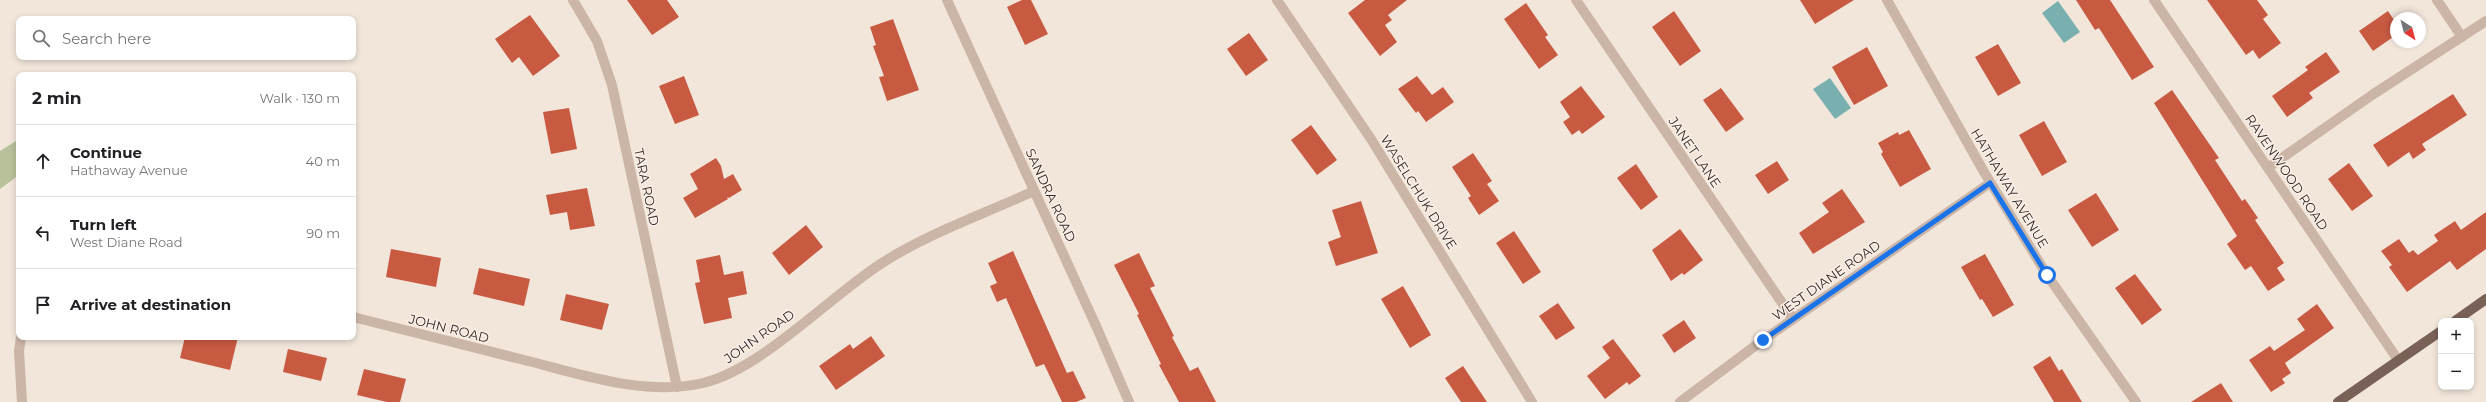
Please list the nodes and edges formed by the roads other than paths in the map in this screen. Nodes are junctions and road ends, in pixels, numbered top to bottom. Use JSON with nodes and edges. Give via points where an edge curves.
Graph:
{"nodes":[{"id":1,"x":573,"y":0,"type":"edge"},
{"id":2,"x":947,"y":0,"type":"edge"},
{"id":3,"x":1278,"y":0,"type":"edge"},
{"id":4,"x":1576,"y":0,"type":"edge"},
{"id":5,"x":1887,"y":0,"type":"edge"},
{"id":6,"x":2154,"y":0,"type":"edge"},
{"id":7,"x":2437,"y":0,"type":"edge"},
{"id":8,"x":2486,"y":21,"type":"edge"},
{"id":9,"x":2462,"y":37,"type":"junction"},
{"id":10,"x":2269,"y":167,"type":"junction"},
{"id":11,"x":1990,"y":183,"type":"junction"},
{"id":12,"x":1034,"y":191,"type":"junction"},
{"id":13,"x":2486,"y":299,"type":"edge"},
{"id":14,"x":356,"y":318,"type":"edge"},
{"id":15,"x":2459,"y":318,"type":"edge"},
{"id":16,"x":1793,"y":319,"type":"junction"},
{"id":17,"x":2438,"y":333,"type":"edge"},
{"id":18,"x":21,"y":340,"type":"edge"},
{"id":19,"x":2398,"y":360,"type":"junction"},
{"id":20,"x":677,"y":387,"type":"junction"},
{"id":21,"x":22,"y":402,"type":"edge"},
{"id":22,"x":1129,"y":402,"type":"edge"},
{"id":23,"x":1532,"y":402,"type":"edge"},
{"id":24,"x":1680,"y":402,"type":"edge"},
{"id":25,"x":2136,"y":402,"type":"edge"},
{"id":26,"x":2338,"y":402,"type":"edge"}],
"edges":[{"from":1,"to":20,"type":"street","name":"TARA ROAD","via":[[597,40],[612,85]]},
{"from":2,"to":12,"type":"street","name":"SANDRA ROAD"},
{"from":3,"to":23,"type":"street","name":"WASELCHUK DRIVE","via":[[1375,145]]},
{"from":4,"to":16,"type":"street","name":"JANET LANE"},
{"from":5,"to":11,"type":"street","name":"HATHAWAY AVENUE"},
{"from":6,"to":10,"type":"street","name":"RAVENWOOD ROAD"},
{"from":7,"to":9,"type":"street"},
{"from":8,"to":9,"type":"street"},
{"from":9,"to":10,"type":"street","via":[[2372,95]]},
{"from":10,"to":19,"type":"street","name":"RAVENWOOD ROAD"},
{"from":11,"to":16,"type":"street","name":"WEST DIANE ROAD"},
{"from":11,"to":25,"type":"street","name":"HATHAWAY AVENUE","via":[[2064,301]]},
{"from":12,"to":20,"type":"street","name":"JOHN ROAD","via":[[935,235],[884,262],[744,365],[704,383]]},
{"from":12,"to":22,"type":"street","name":"SANDRA ROAD"},
{"from":13,"to":15,"type":"main road"},
{"from":14,"to":20,"type":"street","name":"JOHN ROAD","via":[[591,376],[656,388]]},
{"from":16,"to":24,"type":"street","name":"WEST DIANE ROAD"},
{"from":17,"to":19,"type":"main road"},
{"from":18,"to":21,"type":"street"},
{"from":19,"to":26,"type":"main road"}]}
